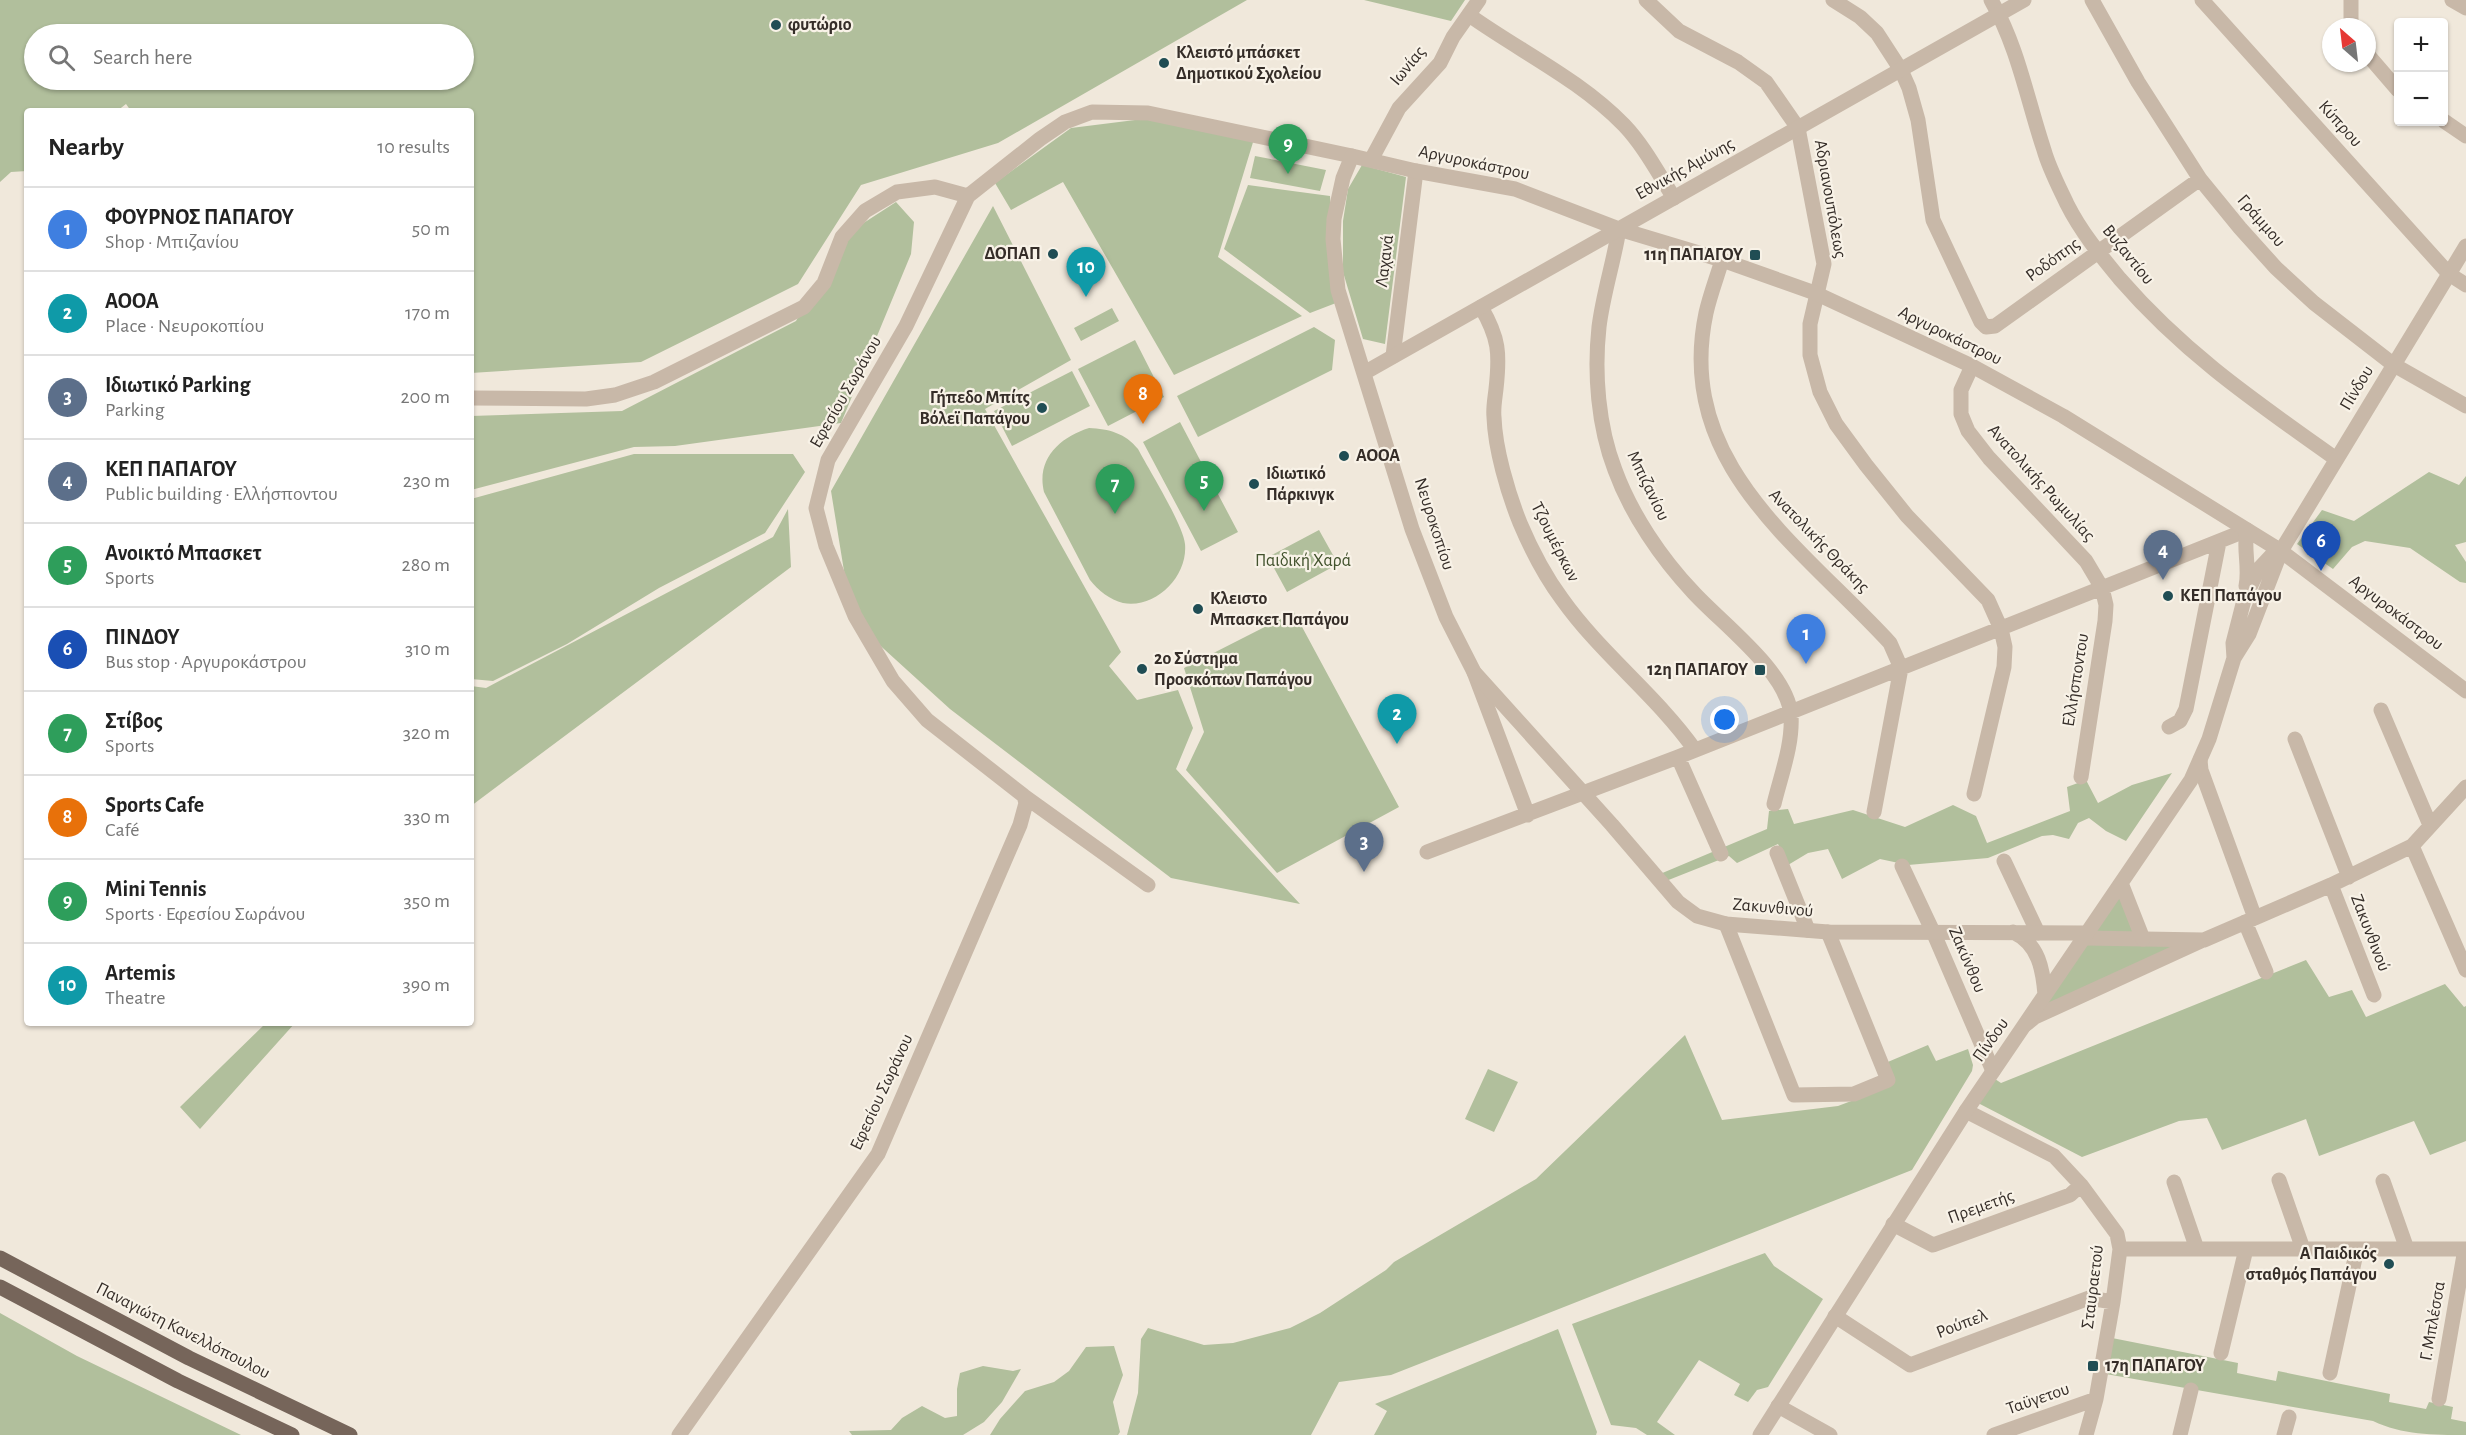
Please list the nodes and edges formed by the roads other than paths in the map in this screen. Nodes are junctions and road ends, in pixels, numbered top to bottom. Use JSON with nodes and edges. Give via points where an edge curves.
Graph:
{"nodes":[{"id":1,"x":1479,"y":0,"type":"edge"},
{"id":2,"x":1646,"y":0,"type":"edge"},
{"id":3,"x":1833,"y":0,"type":"edge"},
{"id":4,"x":1991,"y":0,"type":"edge"},
{"id":5,"x":2025,"y":0,"type":"edge"},
{"id":6,"x":2092,"y":0,"type":"edge"},
{"id":7,"x":2202,"y":0,"type":"edge"},
{"id":8,"x":2351,"y":0,"type":"edge"},
{"id":9,"x":2452,"y":0,"type":"edge"},
{"id":10,"x":2466,"y":8,"type":"edge"},
{"id":11,"x":1999,"y":14,"type":"junction"},
{"id":12,"x":1469,"y":15,"type":"junction"},
{"id":13,"x":2351,"y":18,"type":"edge"},
{"id":14,"x":2376,"y":64,"type":"edge"},
{"id":15,"x":1901,"y":70,"type":"junction"},
{"id":16,"x":2394,"y":85,"type":"edge"},
{"id":17,"x":2448,"y":124,"type":"edge"},
{"id":18,"x":1798,"y":128,"type":"junction"},
{"id":19,"x":2466,"y":136,"type":"edge"},
{"id":20,"x":1352,"y":156,"type":"junction"},
{"id":21,"x":1371,"y":160,"type":"junction"},
{"id":22,"x":1416,"y":171,"type":"junction"},
{"id":23,"x":2200,"y":179,"type":"junction"},
{"id":24,"x":968,"y":196,"type":"junction"},
{"id":25,"x":1674,"y":198,"type":"junction"},
{"id":26,"x":1619,"y":229,"type":"junction"},
{"id":27,"x":2466,"y":246,"type":"edge"},
{"id":28,"x":2097,"y":252,"type":"junction"},
{"id":29,"x":1722,"y":260,"type":"junction"},
{"id":30,"x":2449,"y":274,"type":"junction"},
{"id":31,"x":2466,"y":285,"type":"edge"},
{"id":32,"x":1815,"y":293,"type":"junction"},
{"id":33,"x":1481,"y":307,"type":"junction"},
{"id":34,"x":1393,"y":356,"type":"junction"},
{"id":35,"x":2394,"y":365,"type":"junction"},
{"id":36,"x":1972,"y":366,"type":"junction"},
{"id":37,"x":1364,"y":373,"type":"junction"},
{"id":38,"x":474,"y":398,"type":"edge"},
{"id":39,"x":2466,"y":406,"type":"edge"},
{"id":40,"x":2336,"y":459,"type":"junction"},
{"id":41,"x":2247,"y":530,"type":"junction"},
{"id":42,"x":2218,"y":542,"type":"junction"},
{"id":43,"x":2281,"y":551,"type":"junction"},
{"id":44,"x":2102,"y":588,"type":"junction"},
{"id":45,"x":2244,"y":600,"type":"junction"},
{"id":46,"x":2001,"y":628,"type":"junction"},
{"id":47,"x":2234,"y":658,"type":"junction"},
{"id":48,"x":1901,"y":668,"type":"junction"},
{"id":49,"x":1474,"y":672,"type":"junction"},
{"id":50,"x":2466,"y":691,"type":"edge"},
{"id":51,"x":2381,"y":710,"type":"dead end"},
{"id":52,"x":1791,"y":712,"type":"junction"},
{"id":53,"x":2169,"y":727,"type":"dead end"},
{"id":54,"x":2295,"y":739,"type":"dead end"},
{"id":55,"x":1695,"y":750,"type":"junction"},
{"id":56,"x":1678,"y":757,"type":"junction"},
{"id":57,"x":2200,"y":760,"type":"junction"},
{"id":58,"x":2082,"y":777,"type":"dead end"},
{"id":59,"x":2466,"y":787,"type":"edge"},
{"id":60,"x":1584,"y":794,"type":"junction"},
{"id":61,"x":1974,"y":794,"type":"dead end"},
{"id":62,"x":1024,"y":796,"type":"junction"},
{"id":63,"x":1774,"y":804,"type":"dead end"},
{"id":64,"x":1874,"y":812,"type":"dead end"},
{"id":65,"x":1528,"y":815,"type":"junction"},
{"id":66,"x":2430,"y":825,"type":"junction"},
{"id":67,"x":2412,"y":846,"type":"junction"},
{"id":68,"x":1427,"y":852,"type":"dead end"},
{"id":69,"x":1777,"y":853,"type":"dead end"},
{"id":70,"x":1721,"y":854,"type":"dead end"},
{"id":71,"x":2004,"y":861,"type":"dead end"},
{"id":72,"x":1902,"y":866,"type":"dead end"},
{"id":73,"x":2349,"y":877,"type":"junction"},
{"id":74,"x":2121,"y":883,"type":"junction"},
{"id":75,"x":1148,"y":885,"type":"dead end"},
{"id":76,"x":2331,"y":885,"type":"junction"},
{"id":77,"x":2250,"y":920,"type":"junction"},
{"id":78,"x":1726,"y":924,"type":"junction"},
{"id":79,"x":1808,"y":930,"type":"junction"},
{"id":80,"x":1828,"y":932,"type":"junction"},
{"id":81,"x":2013,"y":932,"type":"junction"},
{"id":82,"x":2038,"y":933,"type":"junction"},
{"id":83,"x":1934,"y":934,"type":"junction"},
{"id":84,"x":2086,"y":936,"type":"junction"},
{"id":85,"x":2143,"y":939,"type":"junction"},
{"id":86,"x":2204,"y":940,"type":"junction"},
{"id":87,"x":2466,"y":970,"type":"edge"},
{"id":88,"x":2266,"y":972,"type":"dead end"},
{"id":89,"x":2045,"y":995,"type":"junction"},
{"id":90,"x":2374,"y":995,"type":"dead end"},
{"id":91,"x":2024,"y":1026,"type":"junction"},
{"id":92,"x":1993,"y":1071,"type":"junction"},
{"id":93,"x":1966,"y":1111,"type":"junction"},
{"id":94,"x":2279,"y":1180,"type":"dead end"},
{"id":95,"x":2383,"y":1181,"type":"dead end"},
{"id":96,"x":2174,"y":1182,"type":"dead end"},
{"id":97,"x":2082,"y":1185,"type":"junction"},
{"id":98,"x":1893,"y":1224,"type":"junction"},
{"id":99,"x":2120,"y":1249,"type":"junction"},
{"id":100,"x":2197,"y":1249,"type":"junction"},
{"id":101,"x":2246,"y":1249,"type":"junction"},
{"id":102,"x":2303,"y":1249,"type":"junction"},
{"id":103,"x":2357,"y":1249,"type":"junction"},
{"id":104,"x":2407,"y":1249,"type":"junction"},
{"id":105,"x":2466,"y":1249,"type":"edge"},
{"id":106,"x":0,"y":1258,"type":"edge"},
{"id":107,"x":0,"y":1287,"type":"edge"},
{"id":108,"x":2113,"y":1302,"type":"junction"},
{"id":109,"x":1835,"y":1316,"type":"junction"},
{"id":110,"x":2222,"y":1353,"type":"dead end"},
{"id":111,"x":2330,"y":1373,"type":"dead end"},
{"id":112,"x":2191,"y":1390,"type":"dead end"},
{"id":113,"x":2096,"y":1399,"type":"junction"},
{"id":114,"x":2439,"y":1399,"type":"dead end"},
{"id":115,"x":1778,"y":1406,"type":"junction"},
{"id":116,"x":2289,"y":1417,"type":"dead end"},
{"id":117,"x":292,"y":1435,"type":"edge"},
{"id":118,"x":350,"y":1435,"type":"edge"},
{"id":119,"x":679,"y":1435,"type":"edge"},
{"id":120,"x":1760,"y":1435,"type":"edge"},
{"id":121,"x":1830,"y":1435,"type":"edge"},
{"id":122,"x":1994,"y":1435,"type":"edge"},
{"id":123,"x":2086,"y":1435,"type":"edge"},
{"id":124,"x":2180,"y":1435,"type":"edge"},
{"id":125,"x":2284,"y":1435,"type":"edge"}],
"edges":[{"from":1,"to":12,"type":"street","name":"Ιωνίας"},
{"from":2,"to":18,"type":"street","name":"Αδριανουπόλεως","via":[[1679,31],[1738,62],[1766,82]]},
{"from":3,"to":15,"type":"street","via":[[1877,33]]},
{"from":4,"to":11,"type":"street","name":"Βυζαντίου"},
{"from":5,"to":11,"type":"street","name":"Εθνικής Αμύνης"},
{"from":6,"to":23,"type":"street","name":"Γράμμου"},
{"from":7,"to":30,"type":"street","name":"Κύπρου"},
{"from":8,"to":13,"type":"street"},
{"from":9,"to":10,"type":"street"},
{"from":11,"to":15,"type":"street","name":"Εθνικής Αμύνης"},
{"from":11,"to":28,"type":"street","name":"Βυζαντίου","via":[[2016,53],[2044,153],[2068,207]]},
{"from":12,"to":21,"type":"street","name":"Ιωνίας","via":[[1440,63],[1399,108]]},
{"from":12,"to":25,"type":"street","via":[[1558,70],[1603,106],[1644,149]]},
{"from":14,"to":16,"type":"street"},
{"from":15,"to":18,"type":"street","name":"Εθνικής Αμύνης"},
{"from":15,"to":28,"type":"street","name":"Ροδόπης","via":[[1918,120],[1934,220],[1986,327],[1995,326]]},
{"from":17,"to":19,"type":"street"},
{"from":18,"to":25,"type":"street","name":"Εθνικής Αμύνης"},
{"from":18,"to":32,"type":"street","name":"Αδριανουπόλεως","via":[[1824,264]]},
{"from":20,"to":21,"type":"street","name":"Αργυροκάστρου"},
{"from":20,"to":24,"type":"street","name":"Εφεσίου Σωράνου","via":[[1148,113],[1092,112],[1065,122]]},
{"from":20,"to":37,"type":"street","name":"Νευροκοπίου","via":[[1338,197],[1333,239],[1338,290]]},
{"from":21,"to":22,"type":"street","name":"Αργυροκάστρου"},
{"from":22,"to":26,"type":"street","name":"Αργυροκάστρου","via":[[1515,189]]},
{"from":22,"to":34,"type":"street","name":"Λαχανά"},
{"from":23,"to":28,"type":"street","name":"Ροδόπης"},
{"from":23,"to":35,"type":"street","name":"Γράμμου","via":[[2276,268]]},
{"from":24,"to":38,"type":"street","via":[[935,188],[897,192],[865,212],[842,237],[824,283],[804,307],[654,382],[615,395],[586,399]]},
{"from":24,"to":62,"type":"street","name":"Εφεσίου Σωράνου","via":[[906,326],[828,460],[816,508],[826,546],[855,616],[893,681],[927,720]]},
{"from":25,"to":26,"type":"street","name":"Εθνικής Αμύνης"},
{"from":26,"to":29,"type":"street","name":"Αργυροκάστρου"},
{"from":26,"to":33,"type":"street","name":"Εθνικής Αμύνης"},
{"from":26,"to":52,"type":"street","name":"Μπιζανίου","via":[[1599,325],[1596,372],[1615,471],[1662,555],[1693,592],[1765,663],[1778,681]]},
{"from":27,"to":30,"type":"street","name":"Πίνδου"},
{"from":28,"to":40,"type":"street","name":"Βυζαντίου","via":[[2181,343]]},
{"from":29,"to":32,"type":"street","name":"Αργυροκάστρου"},
{"from":29,"to":48,"type":"street","name":"Ανατολικής Θράκης","via":[[1706,313],[1701,356],[1705,399],[1717,439],[1736,478],[1761,512],[1890,643]]},
{"from":30,"to":31,"type":"street","name":"Κύπρου"},
{"from":30,"to":35,"type":"street","name":"Πίνδου"},
{"from":32,"to":36,"type":"street","name":"Αργυροκάστρου"},
{"from":32,"to":46,"type":"street","name":"Αδριανουπόλεως","via":[[1809,324],[1810,355],[1820,392],[1836,424],[1907,516],[1988,600]]},
{"from":33,"to":34,"type":"street","name":"Εθνικής Αμύνης"},
{"from":33,"to":55,"type":"street","name":"Τζουμέρκων","via":[[1498,343],[1494,416],[1504,475],[1539,563],[1562,600],[1676,723]]},
{"from":34,"to":37,"type":"street","name":"Εθνικής Αμύνης"},
{"from":35,"to":39,"type":"street","name":"Γράμμου"},
{"from":35,"to":40,"type":"street","name":"Πίνδου"},
{"from":36,"to":41,"type":"street","name":"Αργυροκάστρου","via":[[2063,416]]},
{"from":36,"to":44,"type":"street","name":"Ανατολικής Ρωμυλίας","via":[[1961,390],[1960,414],[1968,431],[2086,561]]},
{"from":37,"to":49,"type":"street","name":"Νευροκοπίου","via":[[1412,529],[1446,617]]},
{"from":40,"to":43,"type":"street","name":"Πίνδου"},
{"from":41,"to":42,"type":"street"},
{"from":41,"to":43,"type":"street","name":"Αργυροκάστρου"},
{"from":41,"to":45,"type":"street"},
{"from":42,"to":44,"type":"street"},
{"from":42,"to":53,"type":"street","via":[[2186,709],[2180,721]]},
{"from":43,"to":45,"type":"street","name":"Πίνδου","via":[[2258,570]]},
{"from":43,"to":47,"type":"street","name":"Πίνδου","via":[[2249,634]]},
{"from":43,"to":50,"type":"street","name":"Αργυροκάστρου"},
{"from":44,"to":46,"type":"street"},
{"from":44,"to":58,"type":"street","name":"Ελλήσποντου","via":[[2105,621]]},
{"from":45,"to":47,"type":"street","name":"Πίνδου","via":[[2233,643]]},
{"from":46,"to":48,"type":"street"},
{"from":46,"to":61,"type":"street","via":[[2004,667]]},
{"from":47,"to":57,"type":"street","name":"Πίνδου"},
{"from":48,"to":52,"type":"street"},
{"from":48,"to":64,"type":"street"},
{"from":49,"to":60,"type":"street","name":"Νευροκοπίου"},
{"from":49,"to":65,"type":"street"},
{"from":51,"to":66,"type":"street"},
{"from":52,"to":55,"type":"street"},
{"from":52,"to":63,"type":"street","via":[[1790,734]]},
{"from":54,"to":73,"type":"street"},
{"from":55,"to":56,"type":"street"},
{"from":56,"to":60,"type":"street"},
{"from":56,"to":70,"type":"street"},
{"from":57,"to":74,"type":"street","name":"Πίνδου","via":[[2191,780]]},
{"from":57,"to":77,"type":"street"},
{"from":59,"to":66,"type":"street","name":"Ζακυνθινού"},
{"from":60,"to":65,"type":"street"},
{"from":60,"to":78,"type":"street","name":"Ζακυνθινού","via":[[1678,902],[1696,916]]},
{"from":62,"to":75,"type":"street","name":"Εφεσίου Σωράνου"},
{"from":62,"to":119,"type":"street","name":"Εφεσίου Σωράνου","via":[[1020,825],[878,1154]]},
{"from":65,"to":68,"type":"street"},
{"from":66,"to":67,"type":"street","name":"Ζακυνθινού"},
{"from":67,"to":73,"type":"street","name":"Ζακυνθινού"},
{"from":67,"to":87,"type":"street"},
{"from":69,"to":79,"type":"street"},
{"from":71,"to":82,"type":"street"},
{"from":72,"to":83,"type":"street","name":"Ζακύνθου"},
{"from":73,"to":76,"type":"street","name":"Ζακυνθινού"},
{"from":74,"to":84,"type":"street","name":"Πίνδου"},
{"from":74,"to":85,"type":"street"},
{"from":76,"to":77,"type":"street","name":"Ζακυνθινού"},
{"from":76,"to":90,"type":"street","name":"Ζακυνθινού"},
{"from":77,"to":86,"type":"street","name":"Ζακυνθινού"},
{"from":77,"to":88,"type":"street"},
{"from":78,"to":79,"type":"street","name":"Ζακυνθινού"},
{"from":78,"to":80,"type":"street","via":[[1794,1095],[1854,1094],[1888,1080]]},
{"from":79,"to":80,"type":"street","name":"Ζακυνθινού"},
{"from":80,"to":83,"type":"street","name":"Ζακυνθινού"},
{"from":81,"to":82,"type":"street","name":"Ζακυνθινού"},
{"from":81,"to":83,"type":"street","name":"Ζακυνθινού"},
{"from":81,"to":89,"type":"street","via":[[2030,943],[2040,962]]},
{"from":82,"to":84,"type":"street","name":"Ζακυνθινού"},
{"from":83,"to":92,"type":"street","name":"Ζακύνθου"},
{"from":84,"to":85,"type":"street","name":"Ζακυνθινού"},
{"from":84,"to":89,"type":"street","name":"Πίνδου"},
{"from":85,"to":86,"type":"street","name":"Ζακυνθινού"},
{"from":86,"to":91,"type":"street"},
{"from":89,"to":91,"type":"street","name":"Πίνδου"},
{"from":91,"to":92,"type":"street","name":"Πίνδου"},
{"from":92,"to":93,"type":"street","name":"Πίνδου"},
{"from":93,"to":97,"type":"street","name":"Σταυραετού","via":[[2054,1156]]},
{"from":93,"to":98,"type":"street","name":"Πίνδου"},
{"from":94,"to":102,"type":"street"},
{"from":95,"to":104,"type":"street"},
{"from":96,"to":100,"type":"street"},
{"from":97,"to":98,"type":"street","name":"Πρεμετής","via":[[2070,1196],[1933,1245]]},
{"from":97,"to":99,"type":"street","name":"Σταυραετού","via":[[2117,1234]]},
{"from":98,"to":109,"type":"street","name":"Πίνδου"},
{"from":99,"to":100,"type":"street","name":"Γ. Μπλέσσα"},
{"from":99,"to":108,"type":"street","name":"Σταυραετού"},
{"from":100,"to":101,"type":"street","name":"Γ. Μπλέσσα"},
{"from":101,"to":102,"type":"street","name":"Γ. Μπλέσσα"},
{"from":101,"to":110,"type":"street"},
{"from":102,"to":103,"type":"street","name":"Γ. Μπλέσσα"},
{"from":103,"to":104,"type":"street","name":"Γ. Μπλέσσα"},
{"from":103,"to":111,"type":"street"},
{"from":104,"to":105,"type":"street","name":"Γ. Μπλέσσα"},
{"from":105,"to":114,"type":"street","name":"Γ. Μπλέσσα"},
{"from":106,"to":118,"type":"main road","name":"Παναγιώτη Κανελλόπουλου","via":[[189,1358]]},
{"from":107,"to":117,"type":"main road","via":[[178,1381]]},
{"from":108,"to":109,"type":"street","name":"Ρούπελ","via":[[2089,1298],[1910,1365]]},
{"from":108,"to":113,"type":"street","name":"Σταυραετού"},
{"from":109,"to":115,"type":"street","name":"Πίνδου"},
{"from":112,"to":124,"type":"street"},
{"from":113,"to":122,"type":"street","name":"Ταϋγετου"},
{"from":113,"to":123,"type":"street","name":"Σταυραετού"},
{"from":115,"to":120,"type":"street","name":"Πίνδου"},
{"from":115,"to":121,"type":"street"},
{"from":116,"to":125,"type":"street"}]}
